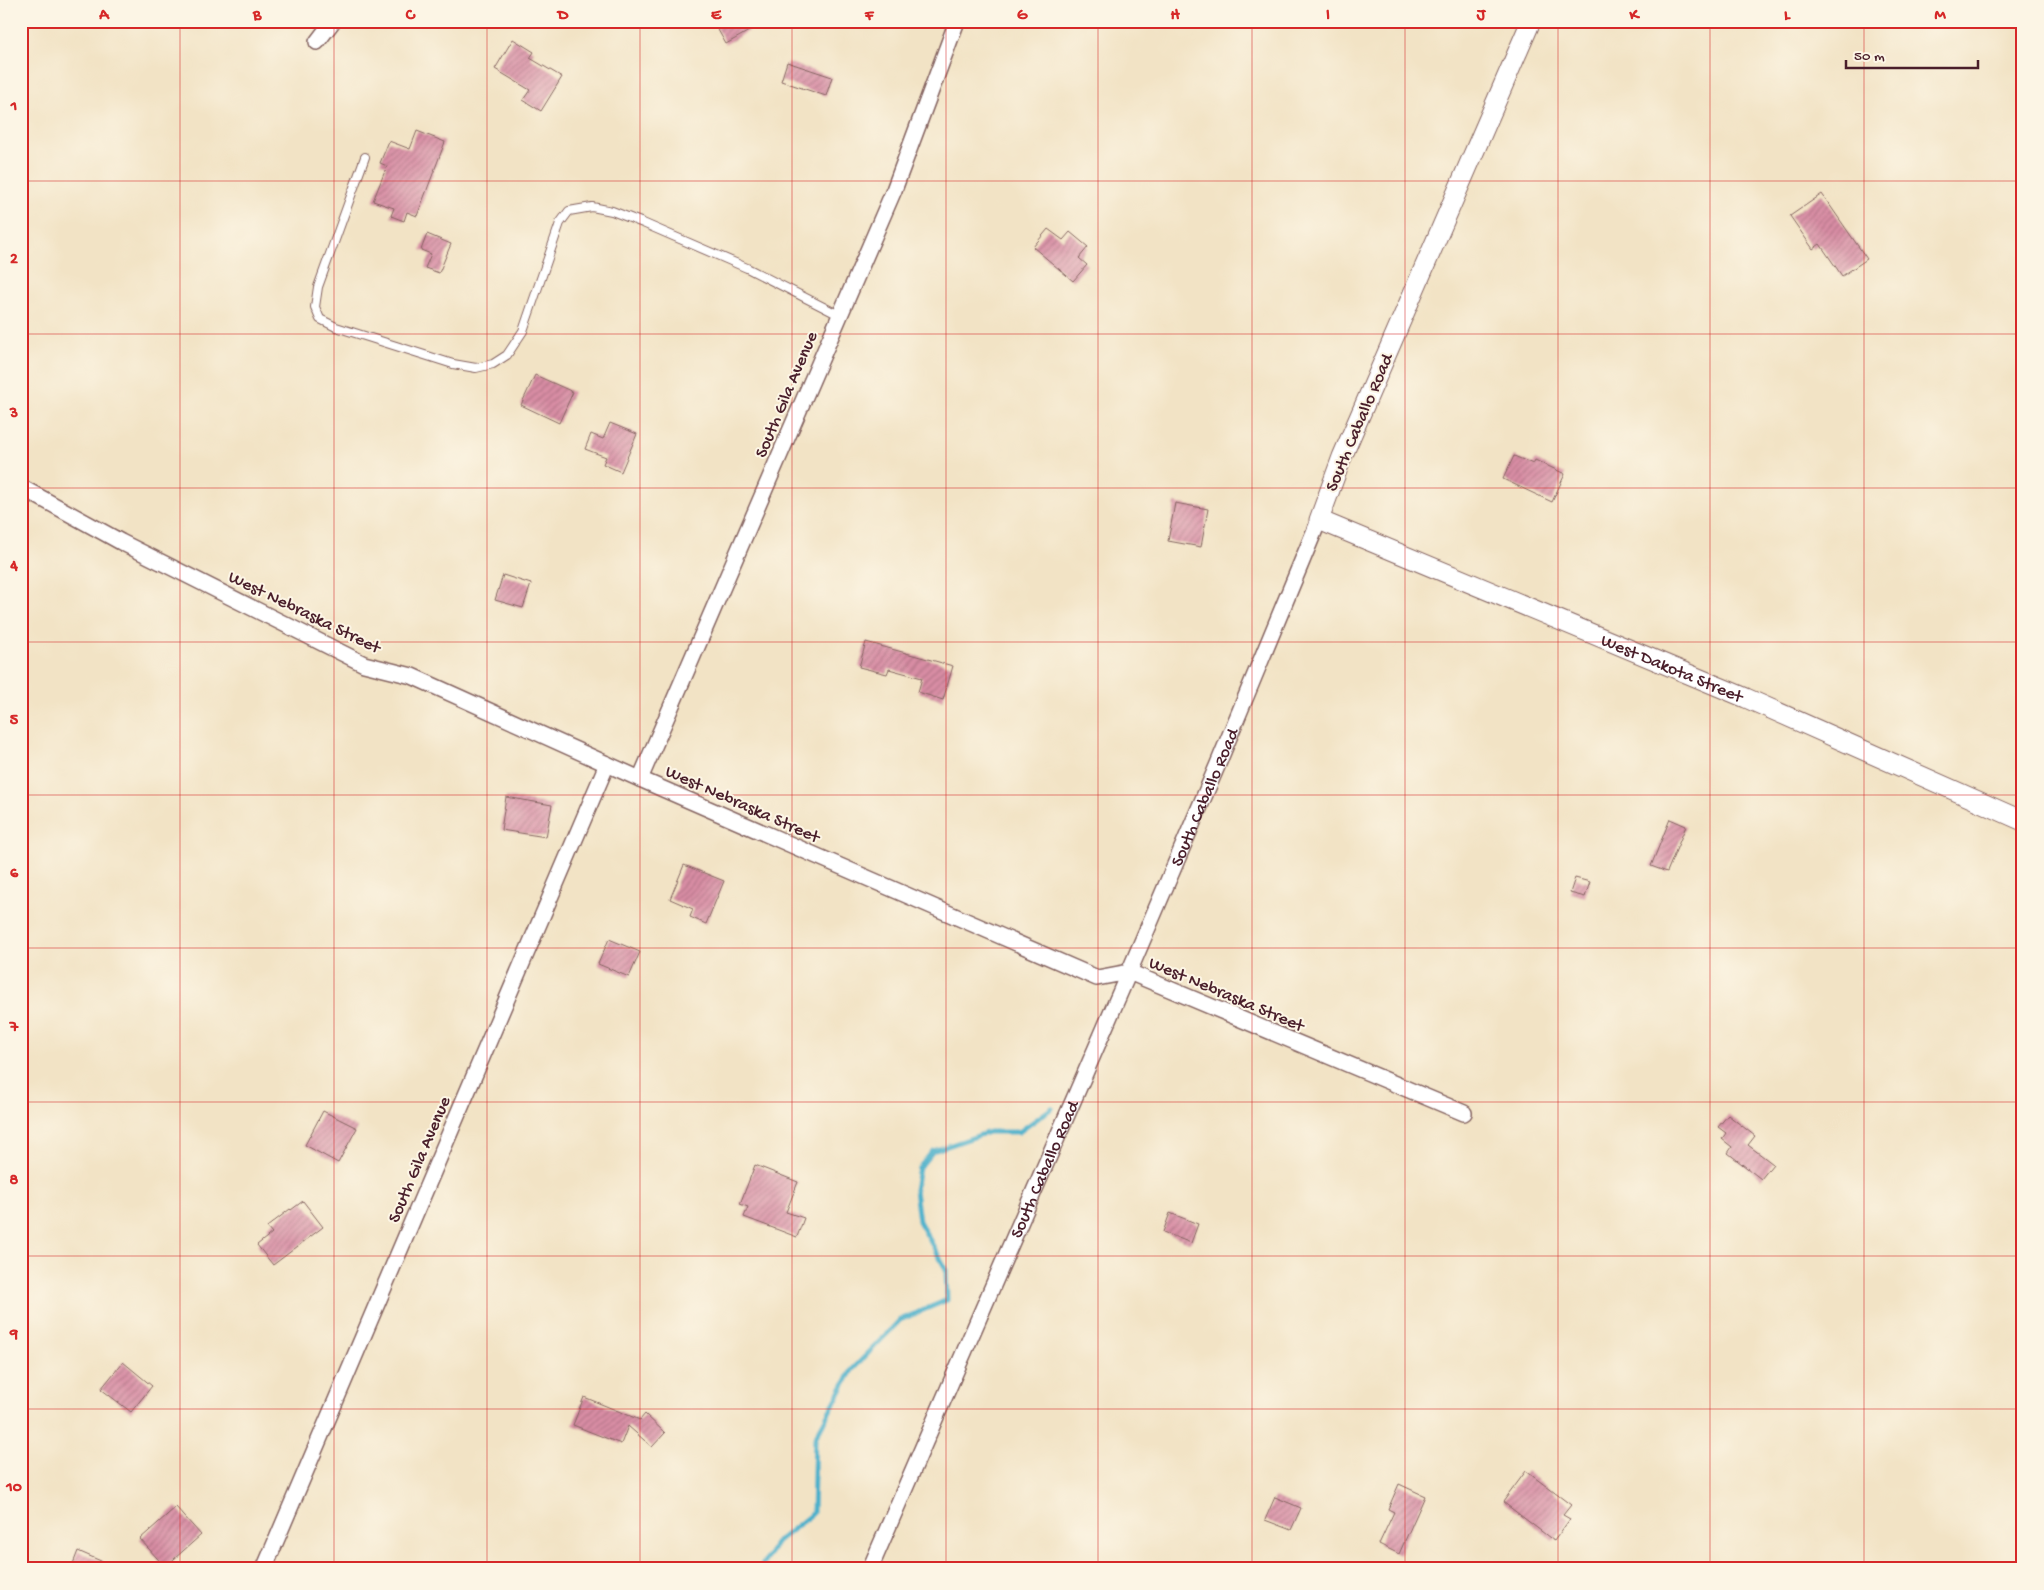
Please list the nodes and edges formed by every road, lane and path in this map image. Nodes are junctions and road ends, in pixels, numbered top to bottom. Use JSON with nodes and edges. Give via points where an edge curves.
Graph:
{"nodes":[{"id":1,"x":333,"y":21,"type":"edge"},
{"id":2,"x":957,"y":21,"type":"edge"},
{"id":3,"x":1531,"y":21,"type":"edge"},
{"id":4,"x":318,"y":42,"type":"dead end"},
{"id":5,"x":365,"y":157,"type":"dead end"},
{"id":6,"x":839,"y":315,"type":"junction"},
{"id":7,"x":21,"y":487,"type":"edge"},
{"id":8,"x":1319,"y":520,"type":"junction"},
{"id":9,"x":607,"y":764,"type":"junction"},
{"id":10,"x":640,"y":779,"type":"junction"},
{"id":11,"x":2023,"y":820,"type":"edge"},
{"id":12,"x":1129,"y":972,"type":"junction"},
{"id":13,"x":1464,"y":1113,"type":"dead end"},
{"id":14,"x":264,"y":1569,"type":"edge"},
{"id":15,"x":870,"y":1569,"type":"edge"}],
"edges":[{"from":1,"to":4,"type":"street"},
{"from":2,"to":6,"type":"street","name":"South Gila Avenue","via":[[894,190]]},
{"from":3,"to":8,"type":"street","name":"South Caballo Road","via":[[1342,457]]},
{"from":5,"to":6,"type":"lane","via":[[318,287],[315,307],[320,319],[336,327],[453,364],[476,368],[493,364],[507,354],[523,331],[560,224],[569,211],[592,207],[652,226],[747,268]]},
{"from":6,"to":10,"type":"street","name":"South Gila Avenue"},
{"from":7,"to":9,"type":"street","name":"West Nebraska Street","via":[[121,542],[364,664],[412,676]]},
{"from":8,"to":11,"type":"street","name":"West Dakota Street","via":[[1746,698]]},
{"from":8,"to":12,"type":"street","name":"South Caballo Road"},
{"from":9,"to":10,"type":"street","name":"West Nebraska Street"},
{"from":9,"to":14,"type":"street","name":"South Gila Avenue"},
{"from":10,"to":12,"type":"street","name":"West Nebraska Street","via":[[1097,978]]},
{"from":12,"to":13,"type":"street","name":"West Nebraska Street"},
{"from":12,"to":15,"type":"street","name":"South Caballo Road"}]}
